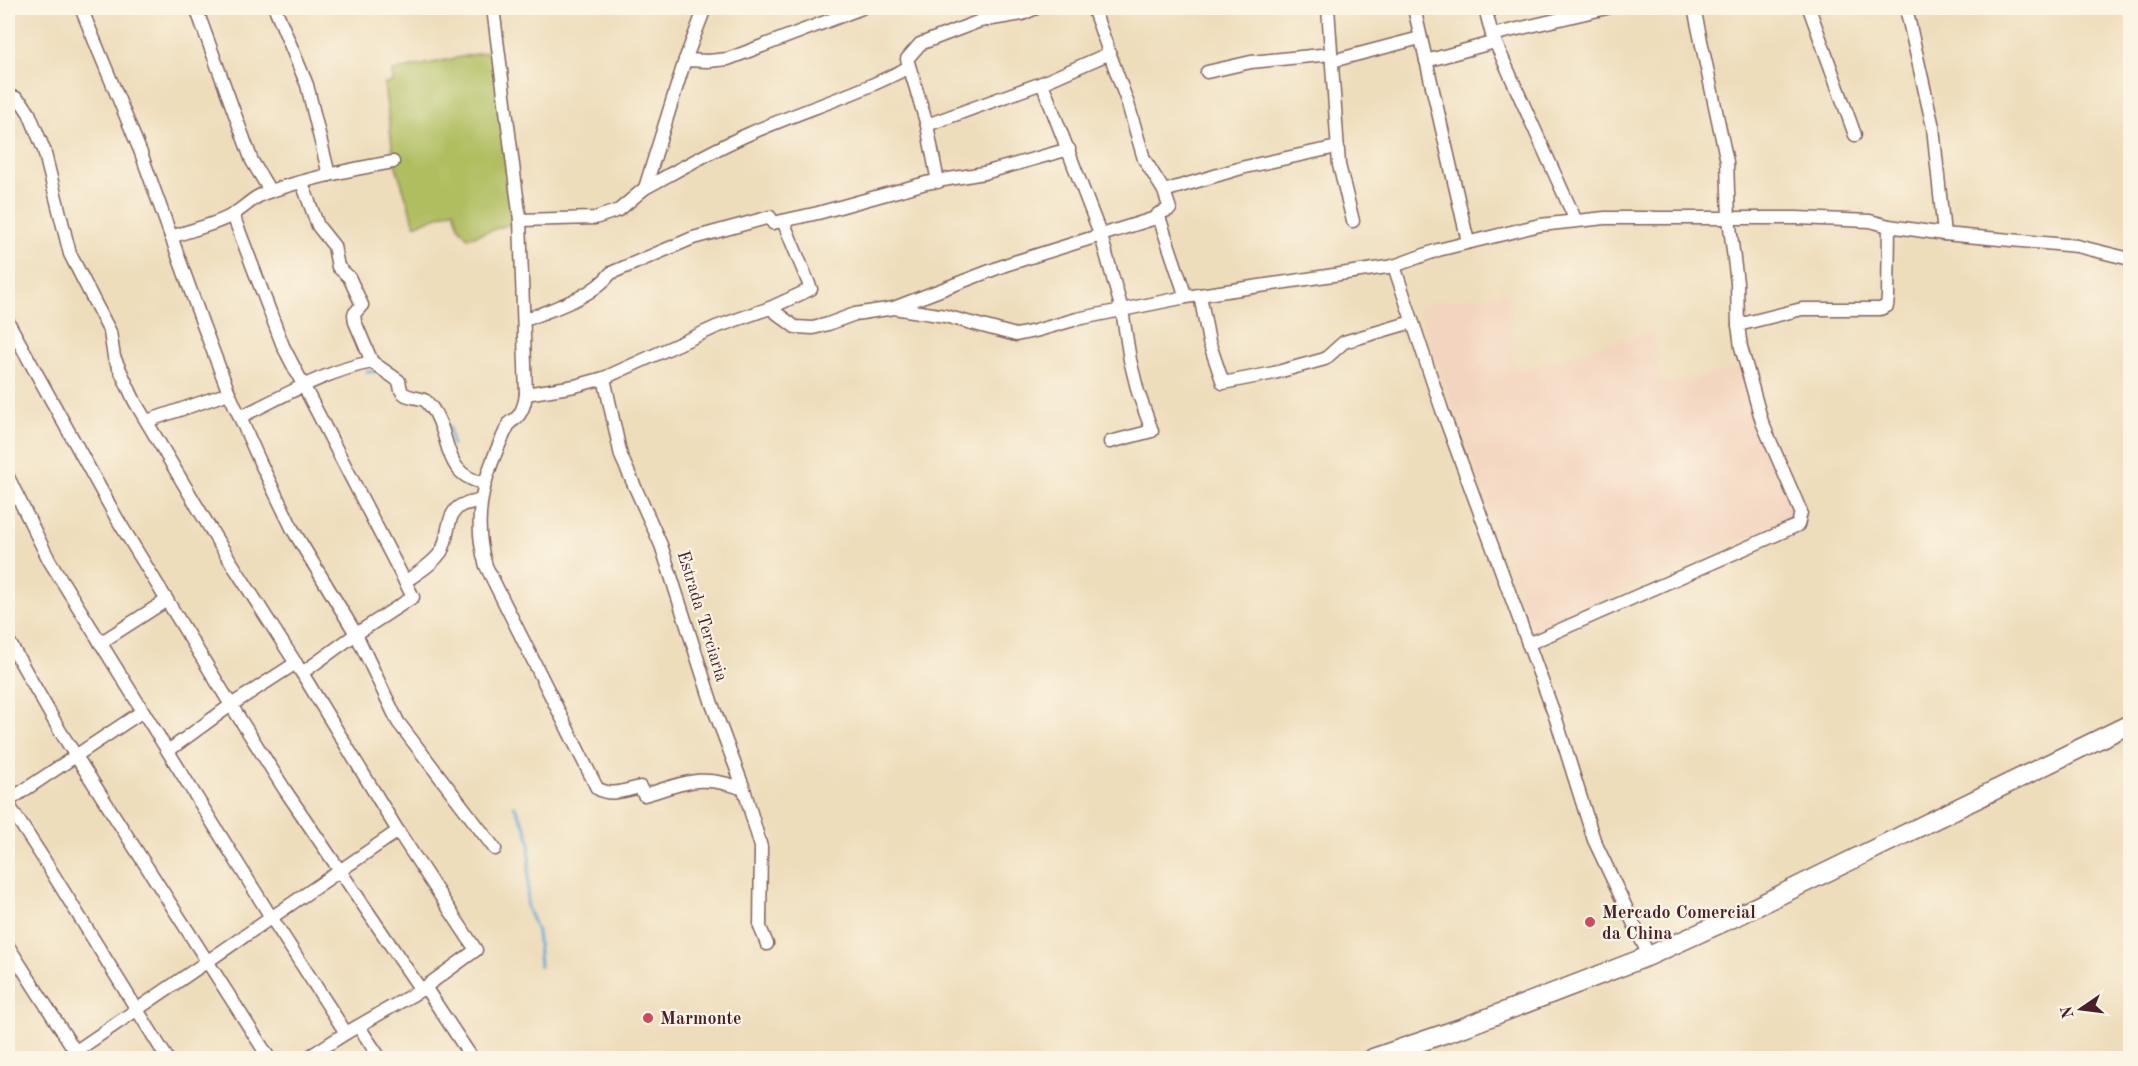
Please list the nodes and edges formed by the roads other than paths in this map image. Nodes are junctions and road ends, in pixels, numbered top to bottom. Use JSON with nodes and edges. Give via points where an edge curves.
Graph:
{"nodes":[{"id":1,"x":81,"y":8,"type":"edge"},
{"id":2,"x":196,"y":8,"type":"edge"},
{"id":3,"x":275,"y":8,"type":"edge"},
{"id":4,"x":493,"y":8,"type":"edge"},
{"id":5,"x":705,"y":8,"type":"edge"},
{"id":6,"x":862,"y":8,"type":"edge"},
{"id":7,"x":1036,"y":8,"type":"edge"},
{"id":8,"x":1093,"y":8,"type":"edge"},
{"id":9,"x":1328,"y":8,"type":"edge"},
{"id":10,"x":1414,"y":8,"type":"edge"},
{"id":11,"x":1485,"y":8,"type":"edge"},
{"id":12,"x":1607,"y":8,"type":"edge"},
{"id":13,"x":1694,"y":8,"type":"edge"},
{"id":14,"x":1809,"y":8,"type":"edge"},
{"id":15,"x":1906,"y":8,"type":"edge"},
{"id":16,"x":1593,"y":9,"type":"edge"},
{"id":17,"x":1420,"y":38,"type":"junction"},
{"id":18,"x":1493,"y":38,"type":"junction"},
{"id":19,"x":1110,"y":53,"type":"junction"},
{"id":20,"x":1331,"y":57,"type":"junction"},
{"id":21,"x":686,"y":60,"type":"junction"},
{"id":22,"x":1426,"y":61,"type":"junction"},
{"id":23,"x":909,"y":67,"type":"junction"},
{"id":24,"x":1207,"y":72,"type":"dead end"},
{"id":25,"x":1042,"y":83,"type":"junction"},
{"id":26,"x":8,"y":97,"type":"edge"},
{"id":27,"x":927,"y":125,"type":"junction"},
{"id":28,"x":1855,"y":135,"type":"dead end"},
{"id":29,"x":1337,"y":147,"type":"junction"},
{"id":30,"x":1069,"y":149,"type":"junction"},
{"id":31,"x":393,"y":162,"type":"dead end"},
{"id":32,"x":329,"y":175,"type":"junction"},
{"id":33,"x":938,"y":182,"type":"junction"},
{"id":34,"x":302,"y":183,"type":"junction"},
{"id":35,"x":645,"y":188,"type":"junction"},
{"id":36,"x":270,"y":191,"type":"junction"},
{"id":37,"x":1164,"y":191,"type":"junction"},
{"id":38,"x":233,"y":215,"type":"junction"},
{"id":39,"x":1159,"y":218,"type":"junction"},
{"id":40,"x":1729,"y":219,"type":"junction"},
{"id":41,"x":520,"y":220,"type":"junction"},
{"id":42,"x":783,"y":221,"type":"junction"},
{"id":43,"x":1353,"y":221,"type":"dead end"},
{"id":44,"x":1570,"y":222,"type":"junction"},
{"id":45,"x":1889,"y":226,"type":"junction"},
{"id":46,"x":1944,"y":234,"type":"junction"},
{"id":47,"x":1101,"y":236,"type":"junction"},
{"id":48,"x":171,"y":237,"type":"junction"},
{"id":49,"x":1468,"y":242,"type":"junction"},
{"id":50,"x":2130,"y":259,"type":"edge"},
{"id":51,"x":1394,"y":266,"type":"junction"},
{"id":52,"x":1200,"y":295,"type":"junction"},
{"id":53,"x":1186,"y":297,"type":"junction"},
{"id":54,"x":770,"y":308,"type":"junction"},
{"id":55,"x":894,"y":308,"type":"junction"},
{"id":56,"x":1122,"y":310,"type":"junction"},
{"id":57,"x":525,"y":320,"type":"junction"},
{"id":58,"x":8,"y":322,"type":"edge"},
{"id":59,"x":1412,"y":322,"type":"junction"},
{"id":60,"x":1738,"y":325,"type":"junction"},
{"id":61,"x":372,"y":362,"type":"junction"},
{"id":62,"x":604,"y":378,"type":"junction"},
{"id":63,"x":303,"y":387,"type":"junction"},
{"id":64,"x":229,"y":393,"type":"junction"},
{"id":65,"x":526,"y":394,"type":"junction"},
{"id":66,"x":240,"y":417,"type":"junction"},
{"id":67,"x":147,"y":421,"type":"junction"},
{"id":68,"x":1110,"y":442,"type":"dead end"},
{"id":69,"x":8,"y":477,"type":"edge"},
{"id":70,"x":484,"y":483,"type":"junction"},
{"id":71,"x":481,"y":500,"type":"junction"},
{"id":72,"x":405,"y":582,"type":"junction"},
{"id":73,"x":167,"y":600,"type":"junction"},
{"id":74,"x":356,"y":634,"type":"junction"},
{"id":75,"x":8,"y":640,"type":"edge"},
{"id":76,"x":100,"y":643,"type":"junction"},
{"id":77,"x":1528,"y":644,"type":"junction"},
{"id":78,"x":299,"y":668,"type":"junction"},
{"id":79,"x":231,"y":705,"type":"junction"},
{"id":80,"x":143,"y":711,"type":"junction"},
{"id":81,"x":2130,"y":724,"type":"edge"},
{"id":82,"x":168,"y":751,"type":"junction"},
{"id":83,"x":75,"y":755,"type":"junction"},
{"id":84,"x":744,"y":789,"type":"junction"},
{"id":85,"x":8,"y":803,"type":"edge"},
{"id":86,"x":398,"y":831,"type":"junction"},
{"id":87,"x":495,"y":849,"type":"dead end"},
{"id":88,"x":339,"y":871,"type":"junction"},
{"id":89,"x":270,"y":917,"type":"junction"},
{"id":90,"x":767,"y":944,"type":"dead end"},
{"id":91,"x":8,"y":946,"type":"edge"},
{"id":92,"x":1649,"y":956,"type":"junction"},
{"id":93,"x":207,"y":960,"type":"junction"},
{"id":94,"x":423,"y":988,"type":"junction"},
{"id":95,"x":137,"y":1009,"type":"junction"},
{"id":96,"x":359,"y":1027,"type":"junction"},
{"id":97,"x":346,"y":1034,"type":"junction"},
{"id":98,"x":74,"y":1056,"type":"edge"},
{"id":99,"x":167,"y":1059,"type":"edge"},
{"id":100,"x":269,"y":1059,"type":"edge"},
{"id":101,"x":307,"y":1059,"type":"edge"},
{"id":102,"x":380,"y":1059,"type":"edge"},
{"id":103,"x":472,"y":1059,"type":"edge"},
{"id":104,"x":1373,"y":1059,"type":"edge"}],
"edges":[{"from":1,"to":48,"type":"street"},
{"from":2,"to":36,"type":"street","via":[[252,161]]},
{"from":3,"to":32,"type":"street","via":[[307,85]]},
{"from":4,"to":41,"type":"street"},
{"from":5,"to":21,"type":"street"},
{"from":6,"to":21,"type":"street","via":[[728,59]]},
{"from":7,"to":23,"type":"street","via":[[980,21],[920,44],[907,59]]},
{"from":8,"to":19,"type":"street"},
{"from":9,"to":20,"type":"street"},
{"from":10,"to":17,"type":"street"},
{"from":11,"to":18,"type":"street"},
{"from":12,"to":16,"type":"street"},
{"from":13,"to":40,"type":"street","via":[[1727,162]]},
{"from":14,"to":28,"type":"street"},
{"from":15,"to":46,"type":"street","via":[[1933,127]]},
{"from":16,"to":18,"type":"street"},
{"from":17,"to":20,"type":"street"},
{"from":17,"to":22,"type":"street"},
{"from":18,"to":22,"type":"street"},
{"from":18,"to":44,"type":"street"},
{"from":19,"to":25,"type":"street"},
{"from":19,"to":37,"type":"street","via":[[1144,159]]},
{"from":20,"to":24,"type":"street","via":[[1251,62]]},
{"from":20,"to":29,"type":"street"},
{"from":21,"to":35,"type":"street"},
{"from":22,"to":49,"type":"street"},
{"from":23,"to":27,"type":"street"},
{"from":23,"to":35,"type":"street","via":[[881,82],[753,132]]},
{"from":25,"to":27,"type":"street"},
{"from":25,"to":30,"type":"street"},
{"from":26,"to":67,"type":"street","via":[[23,104],[29,113],[44,150],[70,254],[110,333],[121,374]]},
{"from":27,"to":33,"type":"street"},
{"from":29,"to":37,"type":"street","via":[[1245,167]]},
{"from":29,"to":43,"type":"street"},
{"from":30,"to":33,"type":"street"},
{"from":30,"to":47,"type":"street"},
{"from":31,"to":32,"type":"street"},
{"from":32,"to":34,"type":"street"},
{"from":33,"to":42,"type":"street"},
{"from":34,"to":36,"type":"street"},
{"from":34,"to":61,"type":"street","via":[[318,226],[334,246],[338,267],[349,277],[362,305],[354,314],[355,322]]},
{"from":35,"to":41,"type":"street","via":[[619,210],[595,218]]},
{"from":36,"to":38,"type":"street"},
{"from":37,"to":39,"type":"street","via":[[1170,209],[1158,214]]},
{"from":38,"to":48,"type":"street"},
{"from":38,"to":63,"type":"street","via":[[283,346]]},
{"from":39,"to":47,"type":"street"},
{"from":39,"to":53,"type":"street"},
{"from":40,"to":44,"type":"street"},
{"from":40,"to":45,"type":"street","via":[[1870,221]]},
{"from":40,"to":60,"type":"street"},
{"from":41,"to":57,"type":"street"},
{"from":42,"to":54,"type":"street","via":[[811,289]]},
{"from":42,"to":57,"type":"street","via":[[772,223],[770,217],[693,238],[611,273],[603,284]]},
{"from":44,"to":49,"type":"street"},
{"from":45,"to":46,"type":"street"},
{"from":45,"to":60,"type":"street","via":[[1887,306],[1802,309]]},
{"from":46,"to":50,"type":"street","via":[[2077,246]]},
{"from":47,"to":55,"type":"street","via":[[1008,264]]},
{"from":47,"to":56,"type":"street"},
{"from":48,"to":64,"type":"street"},
{"from":49,"to":51,"type":"street"},
{"from":51,"to":52,"type":"street"},
{"from":51,"to":59,"type":"street"},
{"from":52,"to":53,"type":"street"},
{"from":52,"to":59,"type":"street","via":[[1209,342],[1223,383],[1324,359],[1344,342]]},
{"from":53,"to":56,"type":"street"},
{"from":54,"to":55,"type":"street","via":[[795,327],[813,328],[855,314]]},
{"from":54,"to":62,"type":"street","via":[[717,327]]},
{"from":55,"to":56,"type":"street","via":[[945,316],[1016,335]]},
{"from":56,"to":68,"type":"street","via":[[1137,392],[1152,431]]},
{"from":57,"to":65,"type":"street"},
{"from":58,"to":73,"type":"street","via":[[75,446]]},
{"from":59,"to":77,"type":"street"},
{"from":60,"to":77,"type":"street","via":[[1762,422],[1802,512],[1798,525]]},
{"from":61,"to":63,"type":"street","via":[[351,366]]},
{"from":61,"to":70,"type":"street","via":[[399,381],[405,394],[426,400],[445,433],[454,463],[465,476]]},
{"from":62,"to":65,"type":"street"},
{"from":62,"to":84,"type":"street","name":"Estrada Terciaria","via":[[621,456],[662,545],[712,705]]},
{"from":63,"to":66,"type":"street"},
{"from":63,"to":72,"type":"street"},
{"from":64,"to":66,"type":"street"},
{"from":64,"to":67,"type":"street"},
{"from":65,"to":70,"type":"street"},
{"from":66,"to":74,"type":"street","via":[[293,530]]},
{"from":67,"to":78,"type":"street"},
{"from":69,"to":76,"type":"street","via":[[49,560]]},
{"from":70,"to":71,"type":"street"},
{"from":71,"to":72,"type":"street","via":[[460,506],[449,523],[442,551]]},
{"from":71,"to":84,"type":"street","via":[[479,536],[486,566],[597,788],[616,793],[640,787],[644,795],[706,779]]},
{"from":72,"to":74,"type":"street","via":[[413,597]]},
{"from":73,"to":76,"type":"street"},
{"from":73,"to":79,"type":"street"},
{"from":74,"to":78,"type":"street"},
{"from":74,"to":87,"type":"street","via":[[398,722]]},
{"from":75,"to":83,"type":"street"},
{"from":76,"to":80,"type":"street"},
{"from":77,"to":92,"type":"street","via":[[1594,840]]},
{"from":78,"to":79,"type":"street"},
{"from":78,"to":86,"type":"street"},
{"from":79,"to":82,"type":"street"},
{"from":79,"to":88,"type":"street"},
{"from":80,"to":82,"type":"street"},
{"from":80,"to":83,"type":"street"},
{"from":81,"to":92,"type":"highway"},
{"from":82,"to":89,"type":"street"},
{"from":83,"to":85,"type":"street"},
{"from":83,"to":93,"type":"street"},
{"from":84,"to":90,"type":"street","name":"Estrada Terciaria","via":[[761,847],[760,927]]},
{"from":85,"to":95,"type":"street"},
{"from":86,"to":88,"type":"street"},
{"from":86,"to":94,"type":"street","via":[[476,950]]},
{"from":88,"to":89,"type":"street"},
{"from":88,"to":94,"type":"street"},
{"from":89,"to":93,"type":"street"},
{"from":89,"to":97,"type":"street"},
{"from":91,"to":98,"type":"street"},
{"from":92,"to":104,"type":"highway"},
{"from":93,"to":95,"type":"street"},
{"from":93,"to":100,"type":"street"},
{"from":94,"to":96,"type":"street"},
{"from":94,"to":103,"type":"street"},
{"from":95,"to":98,"type":"street"},
{"from":95,"to":99,"type":"street"},
{"from":96,"to":97,"type":"street"},
{"from":96,"to":102,"type":"street"},
{"from":97,"to":101,"type":"street"}]}
